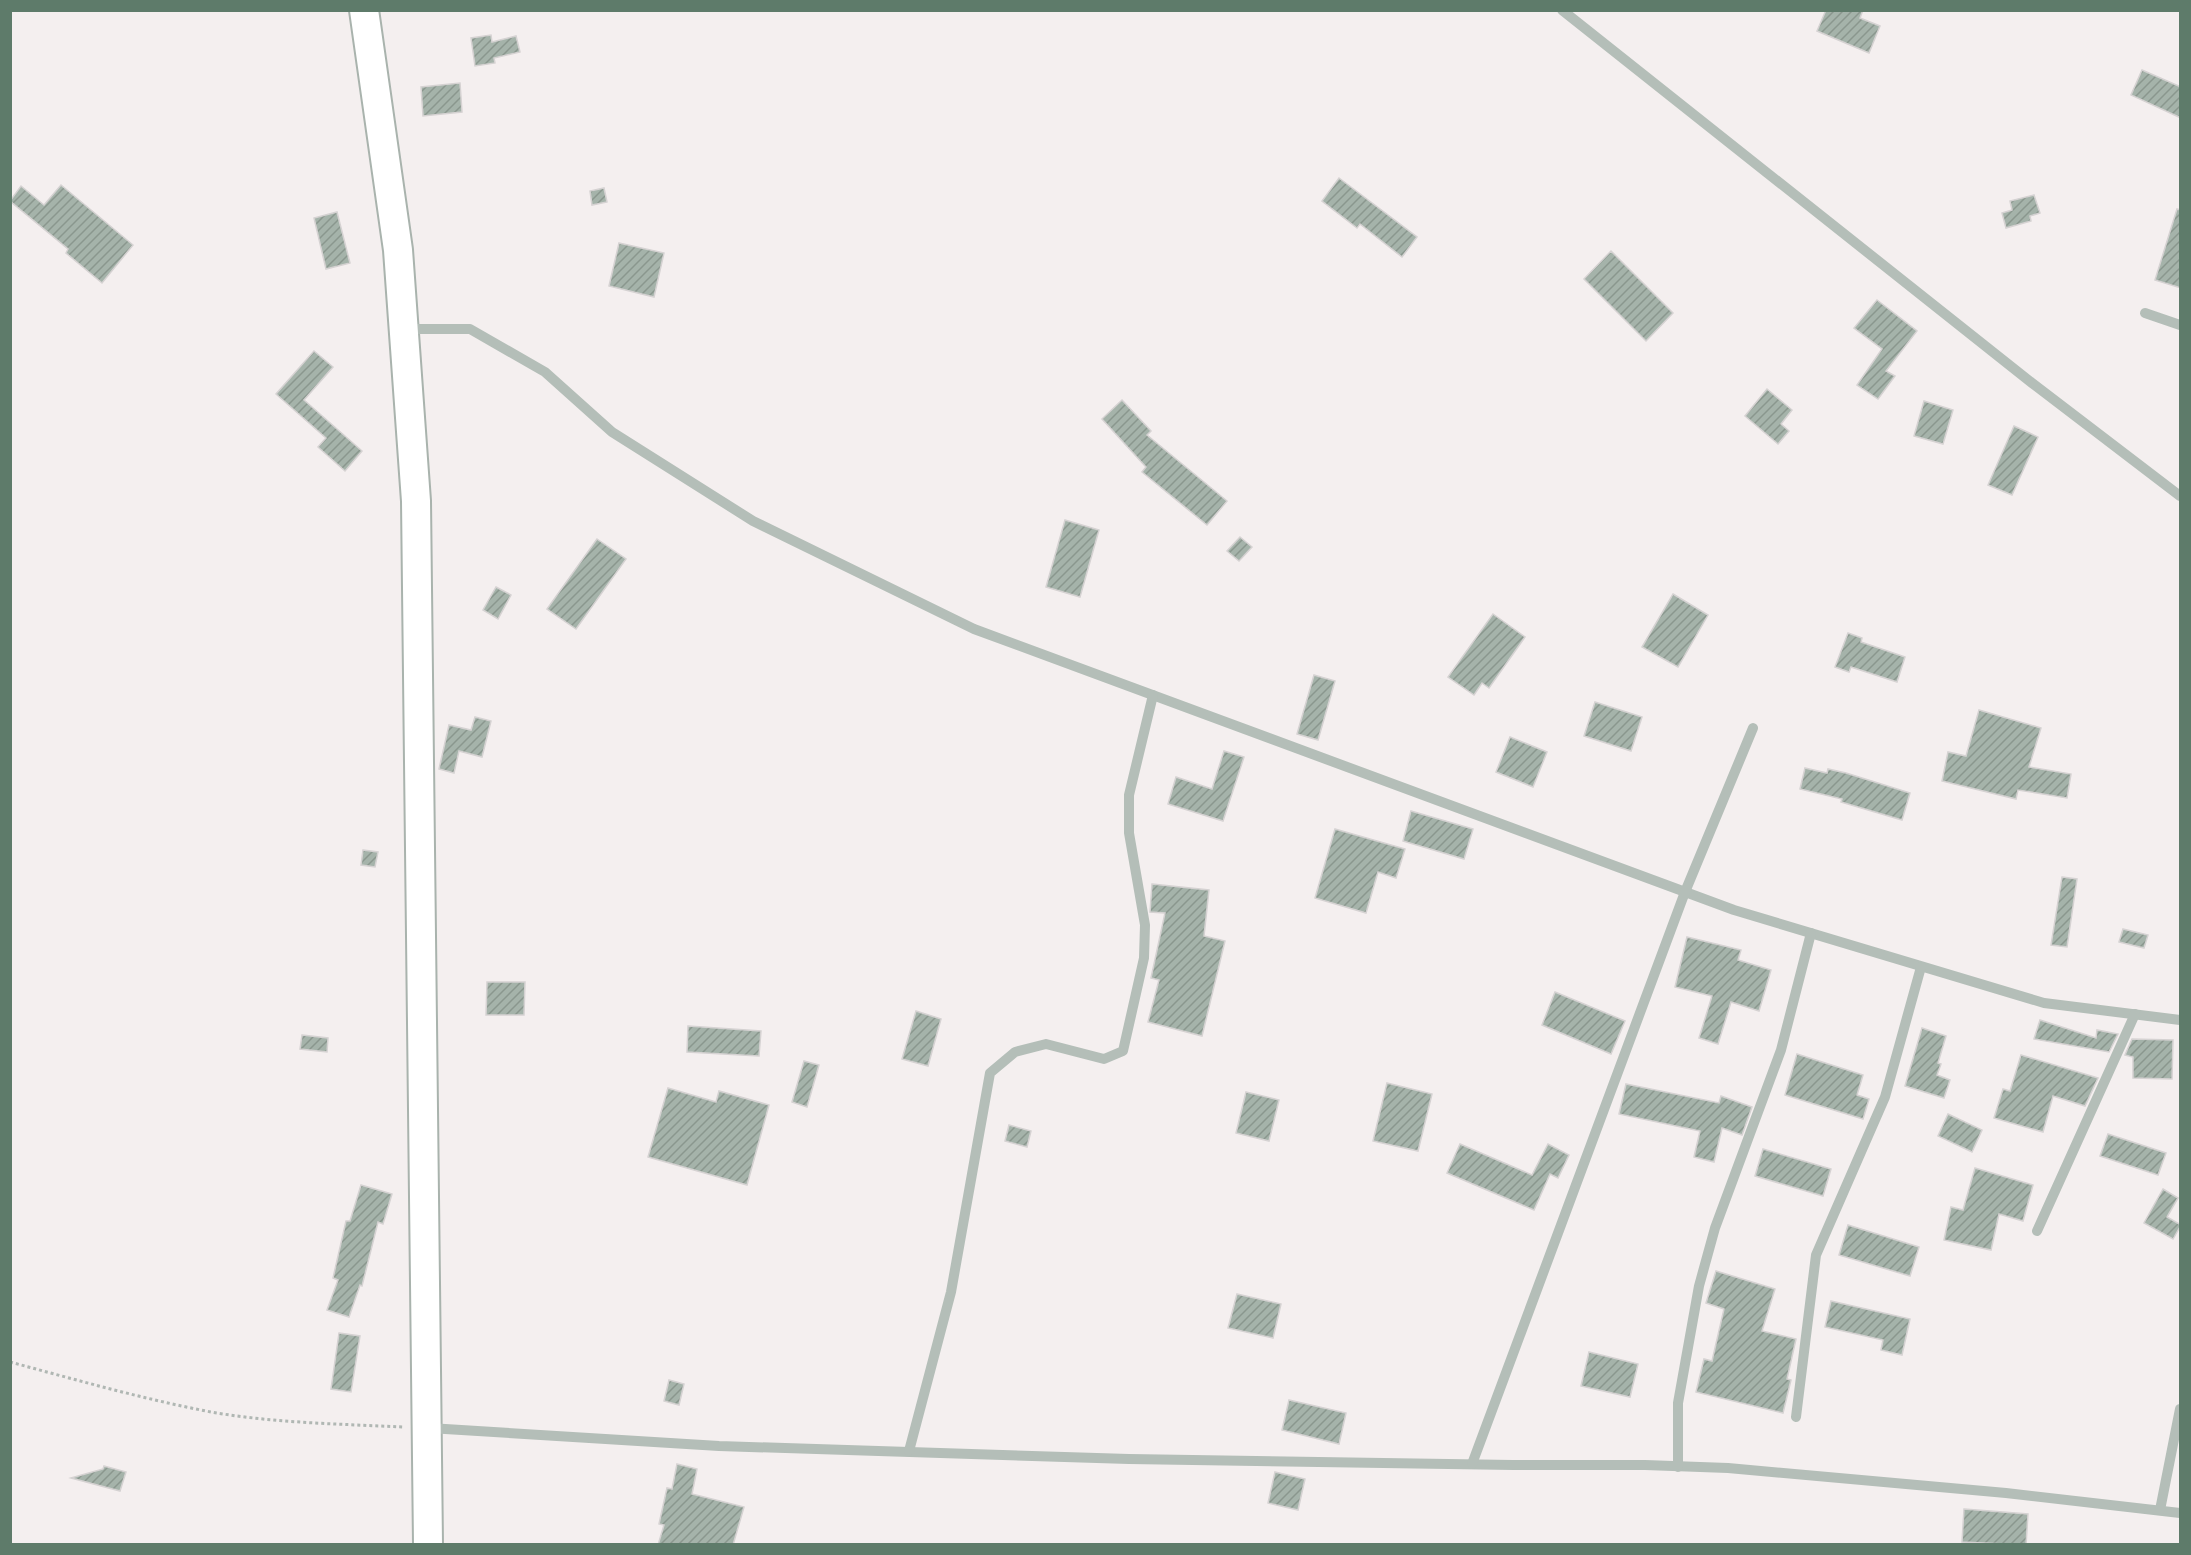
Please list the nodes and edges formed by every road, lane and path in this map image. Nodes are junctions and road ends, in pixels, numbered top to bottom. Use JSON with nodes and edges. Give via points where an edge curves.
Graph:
{"nodes":[{"id":1,"x":364,"y":10,"type":"edge"},
{"id":2,"x":1562,"y":10,"type":"edge"},
{"id":3,"x":2145,"y":313,"type":"dead end"},
{"id":4,"x":2181,"y":325,"type":"edge"},
{"id":5,"x":404,"y":330,"type":"junction"},
{"id":6,"x":2181,"y":496,"type":"edge"},
{"id":7,"x":1153,"y":695,"type":"junction"},
{"id":8,"x":1753,"y":728,"type":"dead end"},
{"id":9,"x":1685,"y":892,"type":"junction"},
{"id":10,"x":1811,"y":933,"type":"junction"},
{"id":11,"x":1921,"y":967,"type":"junction"},
{"id":12,"x":2135,"y":1014,"type":"junction"},
{"id":13,"x":2181,"y":1020,"type":"edge"},
{"id":14,"x":2037,"y":1231,"type":"dead end"},
{"id":15,"x":10,"y":1362,"type":"edge"},
{"id":16,"x":2181,"y":1409,"type":"edge"},
{"id":17,"x":1796,"y":1417,"type":"dead end"},
{"id":18,"x":426,"y":1428,"type":"junction"},
{"id":19,"x":909,"y":1451,"type":"junction"},
{"id":20,"x":1472,"y":1464,"type":"junction"},
{"id":21,"x":1678,"y":1467,"type":"junction"},
{"id":22,"x":2160,"y":1510,"type":"junction"},
{"id":23,"x":2181,"y":1513,"type":"edge"},
{"id":24,"x":428,"y":1545,"type":"edge"}],
"edges":[{"from":1,"to":5,"type":"main road","via":[[398,250]]},
{"from":2,"to":6,"type":"street","via":[[2032,383]]},
{"from":3,"to":4,"type":"street"},
{"from":5,"to":7,"type":"street","via":[[470,329],[545,372],[612,432],[753,521],[974,629]]},
{"from":5,"to":18,"type":"main road","via":[[416,501]]},
{"from":7,"to":9,"type":"street"},
{"from":7,"to":19,"type":"street","via":[[1129,795],[1129,833],[1145,925],[1144,958],[1123,1051],[1104,1059],[1046,1044],[1015,1052],[990,1073],[951,1292]]},
{"from":8,"to":9,"type":"street"},
{"from":9,"to":10,"type":"street"},
{"from":9,"to":20,"type":"street"},
{"from":10,"to":11,"type":"street"},
{"from":10,"to":21,"type":"street","via":[[1781,1050],[1715,1228],[1699,1286],[1678,1403]]},
{"from":11,"to":12,"type":"street","via":[[2044,1003]]},
{"from":11,"to":17,"type":"street","via":[[1885,1097],[1816,1255]]},
{"from":12,"to":13,"type":"street"},
{"from":12,"to":14,"type":"street"},
{"from":15,"to":18,"type":"path","via":[[213,1412],[316,1423]]},
{"from":16,"to":22,"type":"street"},
{"from":18,"to":19,"type":"street","via":[[719,1446]]},
{"from":18,"to":24,"type":"main road"},
{"from":19,"to":20,"type":"street"},
{"from":20,"to":21,"type":"street"},
{"from":21,"to":22,"type":"street","via":[[1728,1468]]},
{"from":22,"to":23,"type":"street"}]}
